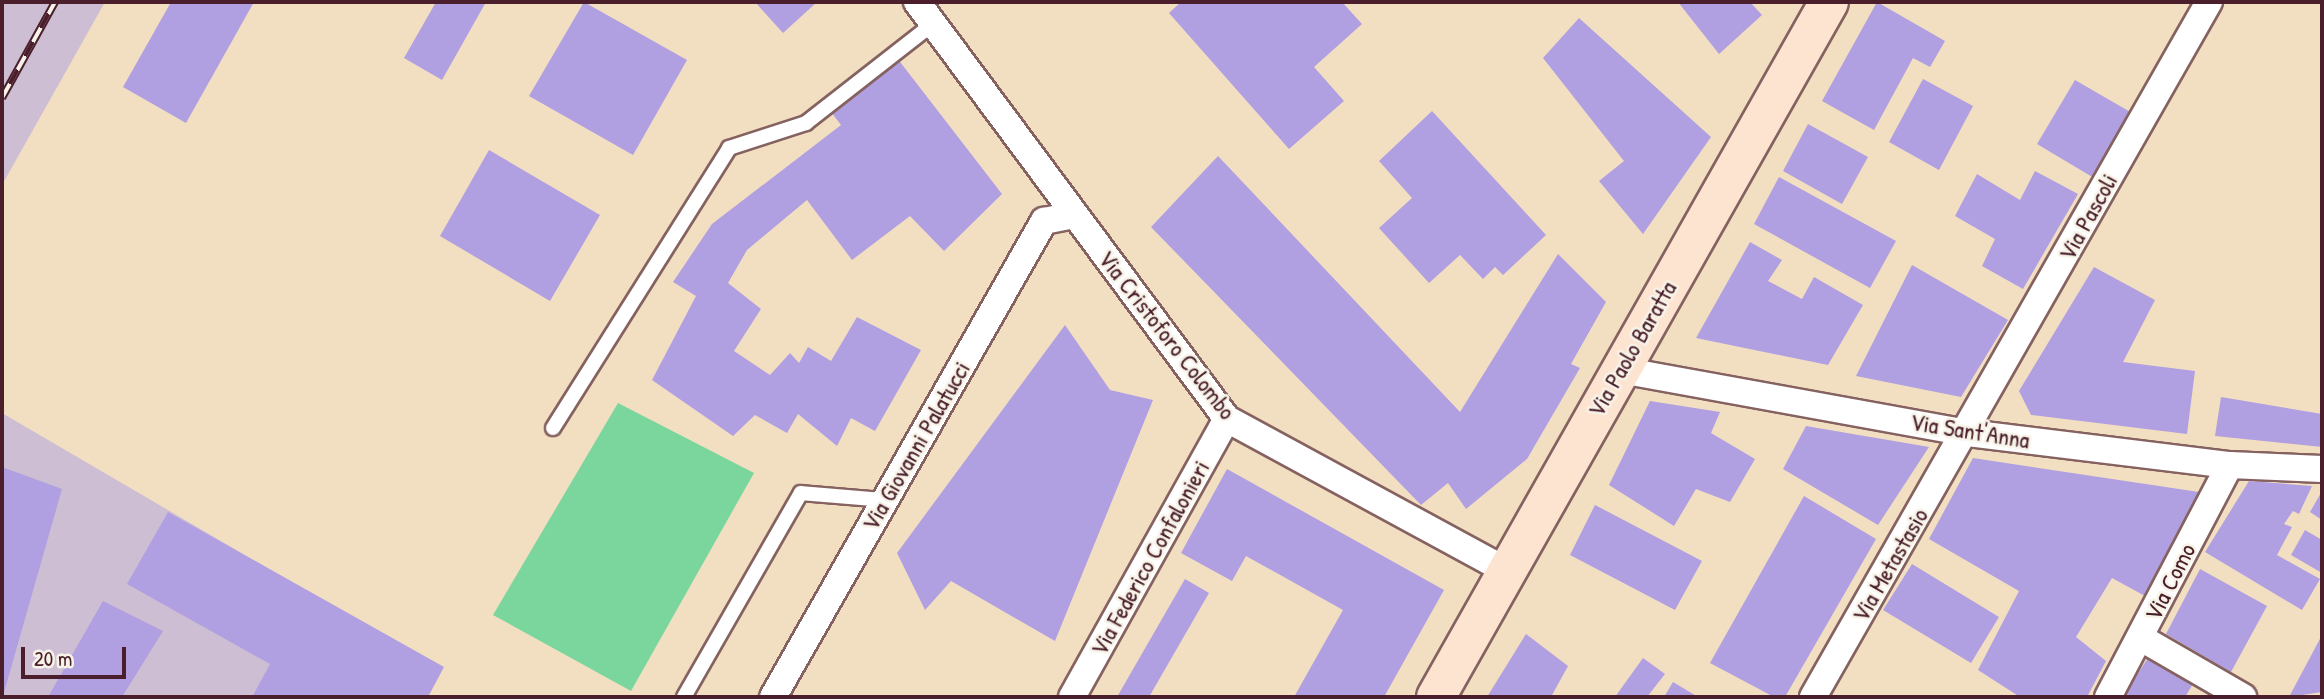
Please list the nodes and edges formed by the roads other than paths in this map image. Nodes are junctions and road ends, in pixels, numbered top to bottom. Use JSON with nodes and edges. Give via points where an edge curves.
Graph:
{"nodes":[{"id":1,"x":917,"y":2,"type":"edge"},
{"id":2,"x":1829,"y":2,"type":"edge"},
{"id":3,"x":2208,"y":2,"type":"edge"},
{"id":4,"x":930,"y":26,"type":"junction"},
{"id":5,"x":1074,"y":215,"type":"junction"},
{"id":6,"x":1622,"y":370,"type":"junction"},
{"id":7,"x":1227,"y":419,"type":"junction"},
{"id":8,"x":553,"y":428,"type":"dead end"},
{"id":9,"x":1968,"y":433,"type":"junction"},
{"id":10,"x":2230,"y":465,"type":"junction"},
{"id":11,"x":2322,"y":469,"type":"edge"},
{"id":12,"x":885,"y":500,"type":"junction"},
{"id":13,"x":1503,"y":569,"type":"junction"},
{"id":14,"x":2141,"y":638,"type":"junction"},
{"id":15,"x":684,"y":697,"type":"edge"},
{"id":16,"x":773,"y":697,"type":"edge"},
{"id":17,"x":1072,"y":697,"type":"edge"},
{"id":18,"x":1436,"y":697,"type":"edge"},
{"id":19,"x":1813,"y":697,"type":"edge"},
{"id":20,"x":2108,"y":697,"type":"edge"},
{"id":21,"x":2243,"y":697,"type":"edge"}],
"edges":[{"from":1,"to":4,"type":"street","name":"Via Cristoforo Colombo"},
{"from":2,"to":6,"type":"main road","name":"Via Paolo Baratta"},
{"from":3,"to":9,"type":"street","name":"Via Pascoli"},
{"from":4,"to":5,"type":"street","name":"Via Cristoforo Colombo"},
{"from":4,"to":8,"type":"lane","via":[[806,123],[729,148]]},
{"from":5,"to":7,"type":"street","name":"Via Cristoforo Colombo"},
{"from":5,"to":12,"type":"street","name":"Via Giovanni Palatucci","via":[[1044,221]]},
{"from":6,"to":9,"type":"street","name":"Via Sant'Anna"},
{"from":6,"to":13,"type":"main road","name":"Via Paolo Baratta"},
{"from":7,"to":13,"type":"street","name":"Via Cristoforo Colombo"},
{"from":7,"to":17,"type":"street","name":"Via Federico Confalonieri"},
{"from":9,"to":10,"type":"street","name":"Via Sant'Anna"},
{"from":9,"to":19,"type":"street","name":"Via Metastasio"},
{"from":10,"to":11,"type":"street","name":"Via Sant'Anna"},
{"from":10,"to":14,"type":"street","name":"Via Como"},
{"from":12,"to":15,"type":"lane","via":[[801,494]]},
{"from":12,"to":16,"type":"street","name":"Via Giovanni Palatucci"},
{"from":13,"to":18,"type":"main road","name":"Via Paolo Baratta"},
{"from":14,"to":20,"type":"street","name":"Via Como"},
{"from":14,"to":21,"type":"street"}]}
